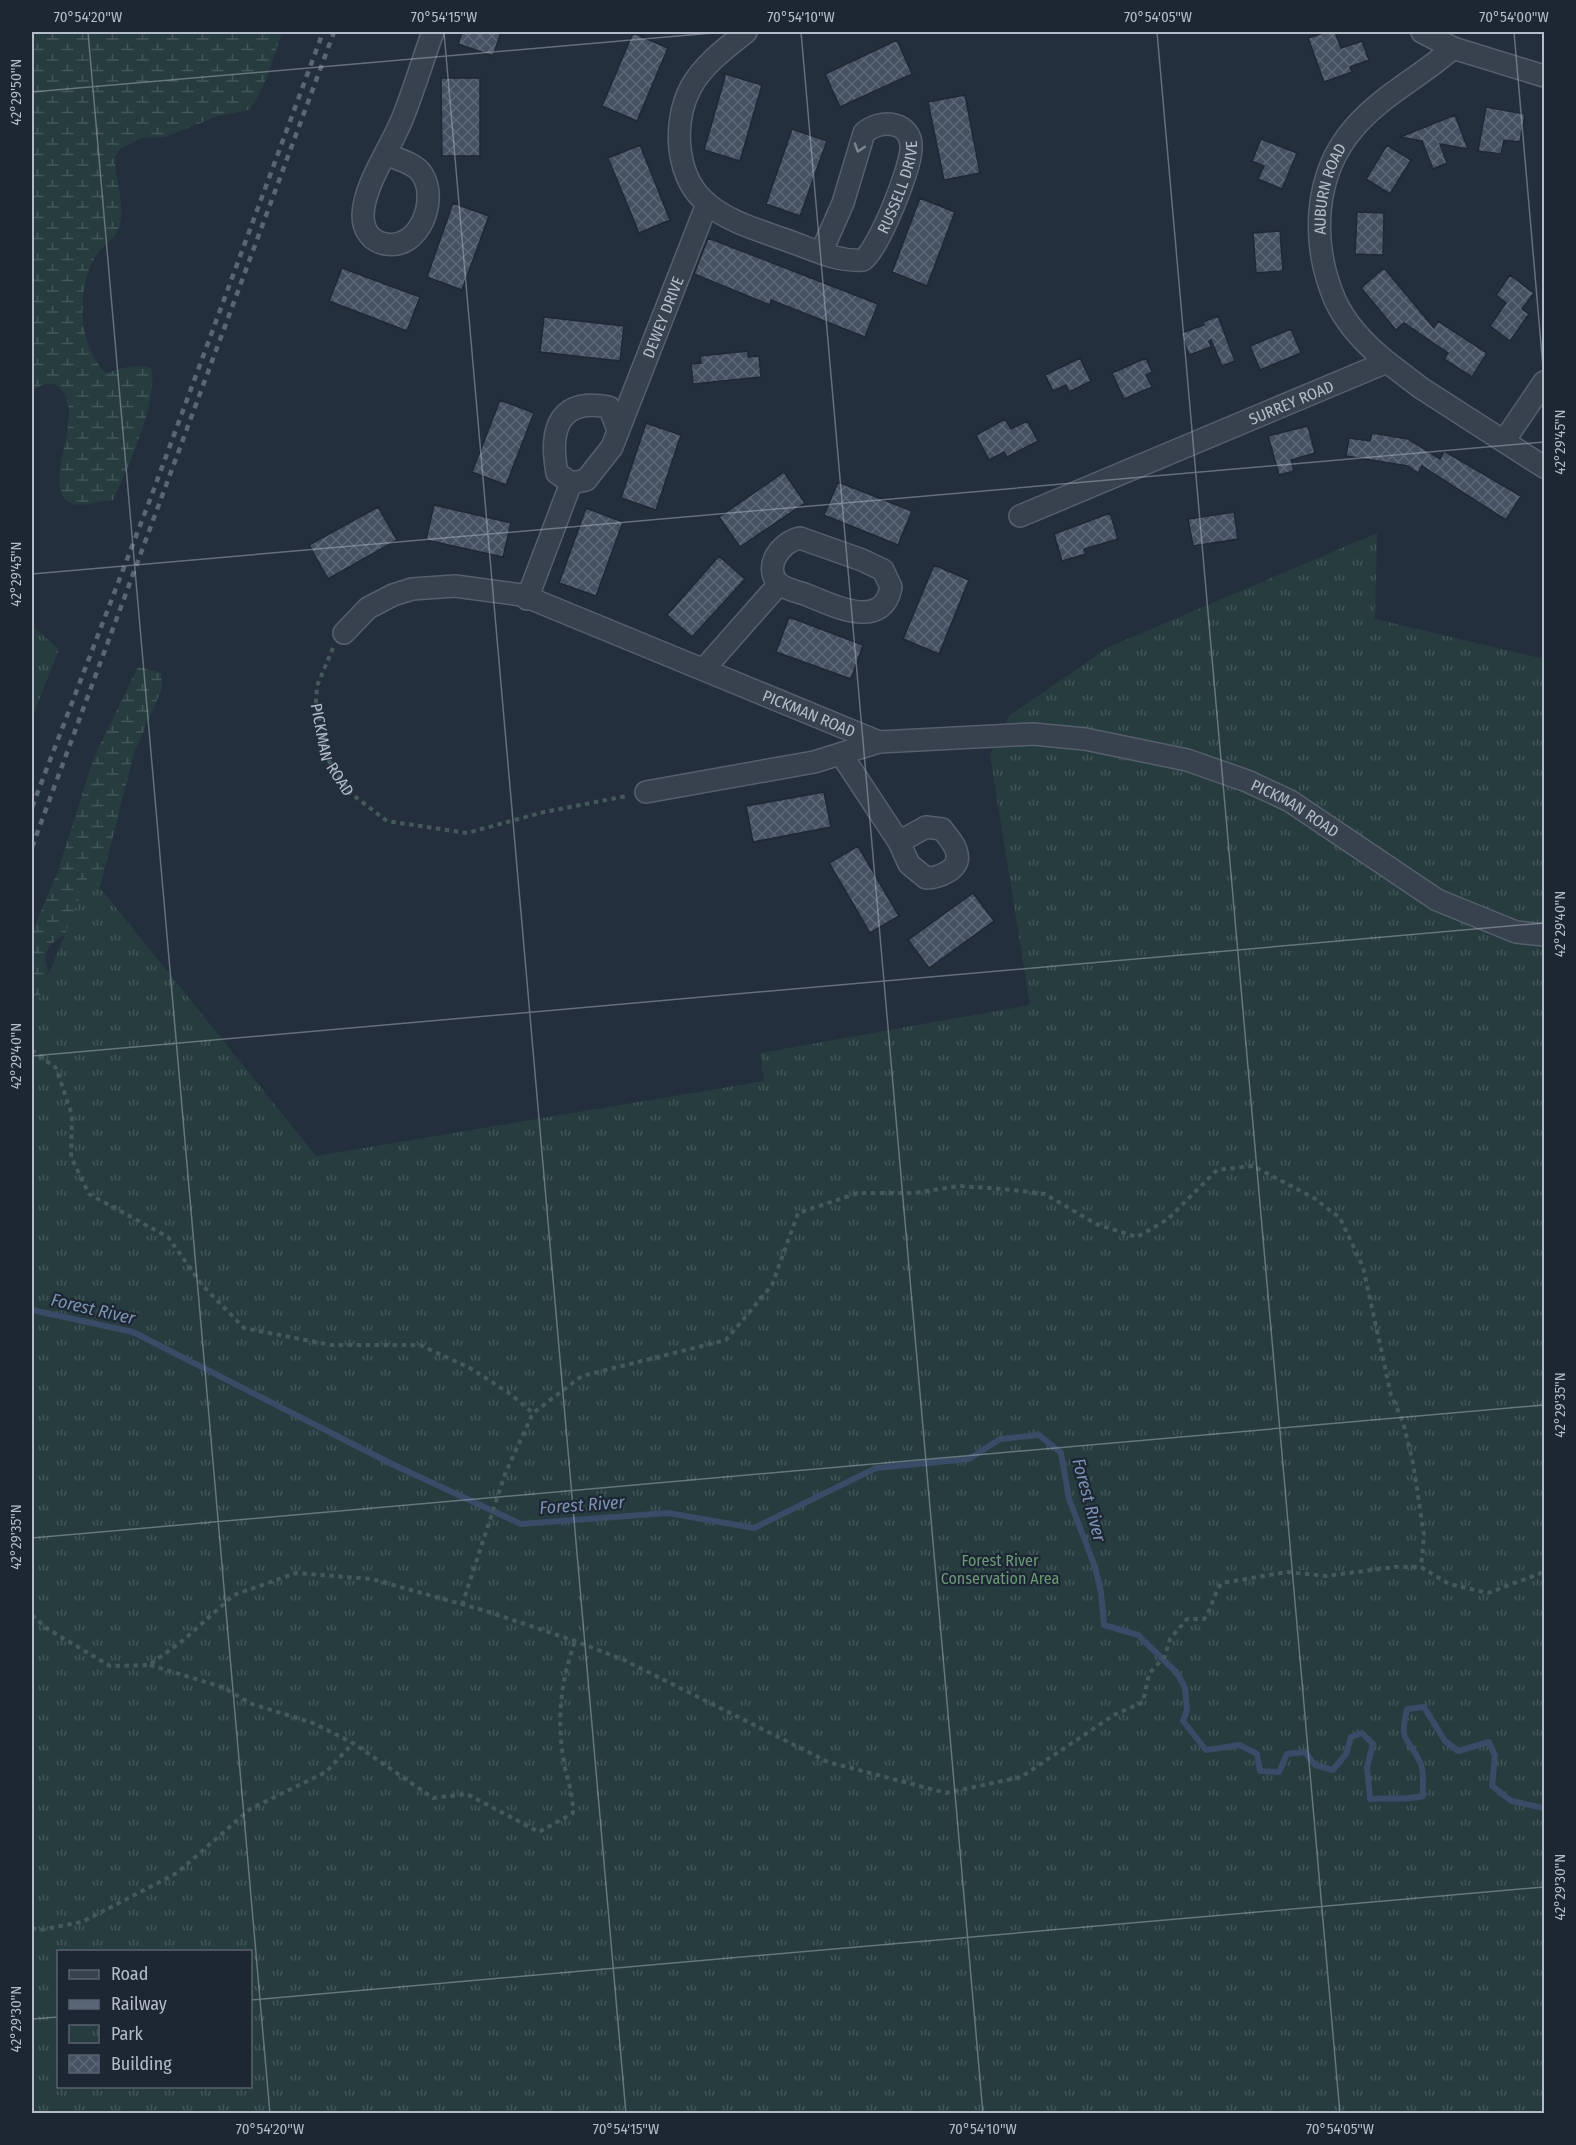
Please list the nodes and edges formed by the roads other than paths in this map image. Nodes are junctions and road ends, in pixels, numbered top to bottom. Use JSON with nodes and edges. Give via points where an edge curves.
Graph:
{"nodes":[{"id":1,"x":433,"y":32,"type":"edge"},
{"id":2,"x":746,"y":32,"type":"edge"},
{"id":3,"x":1422,"y":32,"type":"edge"},
{"id":4,"x":1453,"y":48,"type":"junction"},
{"id":5,"x":1545,"y":76,"type":"edge"},
{"id":6,"x":387,"y":155,"type":"dead end"},
{"id":7,"x":707,"y":204,"type":"junction"},
{"id":8,"x":821,"y":254,"type":"junction"},
{"id":9,"x":1388,"y":362,"type":"junction"},
{"id":10,"x":1545,"y":382,"type":"edge"},
{"id":11,"x":618,"y":430,"type":"junction"},
{"id":12,"x":1504,"y":441,"type":"junction"},
{"id":13,"x":1545,"y":467,"type":"edge"},
{"id":14,"x":570,"y":483,"type":"junction"},
{"id":15,"x":1020,"y":516,"type":"dead end"},
{"id":16,"x":779,"y":584,"type":"junction"},
{"id":17,"x":527,"y":599,"type":"junction"},
{"id":18,"x":344,"y":633,"type":"road end"},
{"id":19,"x":704,"y":669,"type":"junction"},
{"id":20,"x":879,"y":742,"type":"junction"},
{"id":21,"x":841,"y":754,"type":"junction"},
{"id":22,"x":646,"y":792,"type":"road end"},
{"id":23,"x":899,"y":842,"type":"dead end"},
{"id":24,"x":1545,"y":935,"type":"edge"}],
"edges":[{"from":1,"to":6,"type":"street"},
{"from":2,"to":7,"type":"street","name":"RUSSELL DRIVE","via":[[704,69],[684,105],[680,147],[685,169]]},
{"from":3,"to":4,"type":"street"},
{"from":4,"to":5,"type":"street"},
{"from":4,"to":9,"type":"street","name":"AUBURN ROAD","via":[[1373,108],[1335,155],[1324,182],[1320,238],[1336,301],[1357,334]]},
{"from":7,"to":8,"type":"street","name":"RUSSELL DRIVE","via":[[728,218]]},
{"from":7,"to":11,"type":"street","name":"DEWEY DRIVE"},
{"from":8,"to":8,"type":"street","name":"RUSSELL DRIVE","one_way":true,"via":[[842,261],[863,260],[876,245],[912,148],[907,134],[895,124],[872,126],[864,134],[843,203]]},
{"from":9,"to":12,"type":"street"},
{"from":9,"to":15,"type":"street","name":"SURREY ROAD"},
{"from":10,"to":12,"type":"street"},
{"from":11,"to":14,"type":"street","name":"DEWEY DRIVE","via":[[599,466],[586,480]]},
{"from":11,"to":14,"type":"street","via":[[609,407],[592,404],[574,406],[560,420],[553,439],[554,457],[557,473]]},
{"from":12,"to":13,"type":"street"},
{"from":14,"to":17,"type":"street"},
{"from":16,"to":16,"type":"street","via":[[861,613],[878,611],[891,587],[883,570],[800,538],[783,546],[772,564]]},
{"from":16,"to":19,"type":"street"},
{"from":17,"to":18,"type":"street","name":"PICKMAN ROAD","via":[[522,595],[455,586],[412,589],[368,608]]},
{"from":17,"to":19,"type":"street","name":"PICKMAN ROAD"},
{"from":19,"to":20,"type":"street","name":"PICKMAN ROAD"},
{"from":20,"to":21,"type":"street","name":"PICKMAN ROAD"},
{"from":20,"to":24,"type":"street","name":"PICKMAN ROAD","via":[[1033,734],[1085,739],[1187,760],[1290,801],[1437,900],[1516,932]]},
{"from":21,"to":22,"type":"street","name":"PICKMAN ROAD"},
{"from":21,"to":23,"type":"street"}]}
